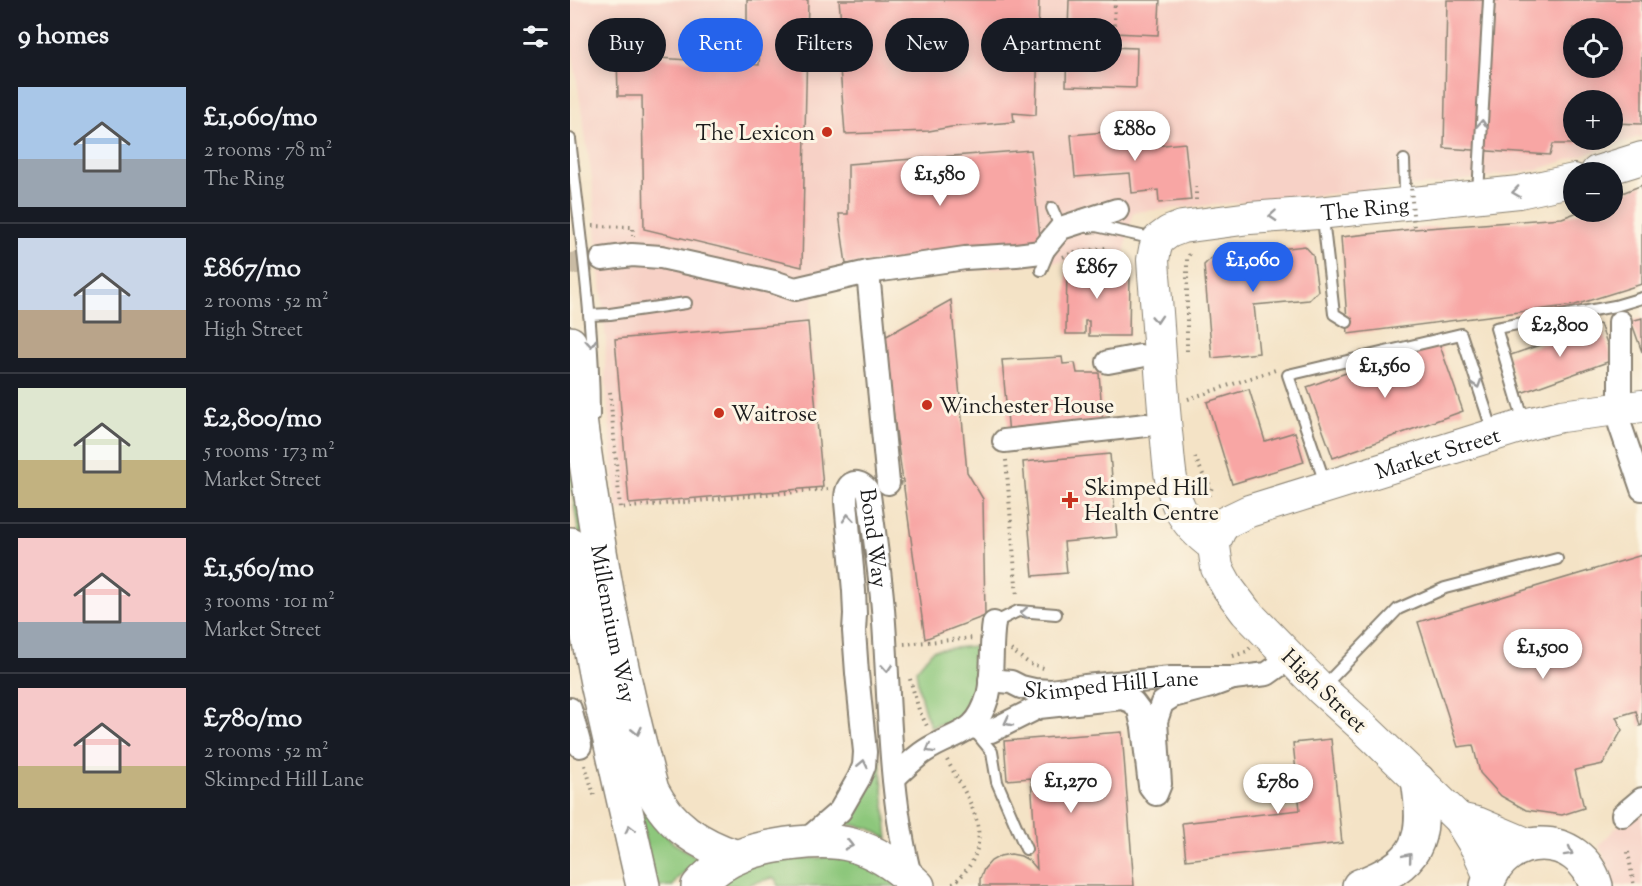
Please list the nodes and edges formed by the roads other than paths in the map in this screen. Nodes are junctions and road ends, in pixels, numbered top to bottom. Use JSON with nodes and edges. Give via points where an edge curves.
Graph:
{"nodes":[{"id":1,"x":1489,"y":0,"type":"edge"},
{"id":2,"x":570,"y":139,"type":"edge"},
{"id":3,"x":1642,"y":158,"type":"edge"},
{"id":4,"x":1404,"y":160,"type":"dead end"},
{"id":5,"x":1623,"y":164,"type":"edge"},
{"id":6,"x":1563,"y":182,"type":"edge"},
{"id":7,"x":1477,"y":196,"type":"junction"},
{"id":8,"x":1117,"y":210,"type":"dead end"},
{"id":9,"x":1318,"y":213,"type":"junction"},
{"id":10,"x":1409,"y":217,"type":"junction"},
{"id":11,"x":1060,"y":222,"type":"junction"},
{"id":12,"x":1158,"y":240,"type":"junction"},
{"id":13,"x":602,"y":259,"type":"tunnel mouth"},
{"id":14,"x":1041,"y":270,"type":"dead end"},
{"id":15,"x":868,"y":272,"type":"junction"},
{"id":16,"x":1642,"y":298,"type":"edge"},
{"id":17,"x":686,"y":303,"type":"dead end"},
{"id":18,"x":1618,"y":314,"type":"junction"},
{"id":19,"x":589,"y":315,"type":"junction"},
{"id":20,"x":1347,"y":322,"type":"dead end"},
{"id":21,"x":570,"y":343,"type":"edge"},
{"id":22,"x":1140,"y":356,"type":"dead end"},
{"id":23,"x":1108,"y":362,"type":"dead end"},
{"id":24,"x":1627,"y":407,"type":"edge"},
{"id":25,"x":1146,"y":425,"type":"dead end"},
{"id":26,"x":1525,"y":425,"type":"junction"},
{"id":27,"x":594,"y":432,"type":"dead end"},
{"id":28,"x":1494,"y":435,"type":"junction"},
{"id":29,"x":1004,"y":441,"type":"road end"},
{"id":30,"x":595,"y":444,"type":"dead end"},
{"id":31,"x":1181,"y":454,"type":"junction"},
{"id":32,"x":888,"y":483,"type":"dead end"},
{"id":33,"x":1326,"y":486,"type":"junction"},
{"id":34,"x":1642,"y":489,"type":"edge"},
{"id":35,"x":1234,"y":518,"type":"junction"},
{"id":36,"x":583,"y":535,"type":"edge"},
{"id":37,"x":1214,"y":546,"type":"junction"},
{"id":38,"x":1557,"y":559,"type":"dead end"},
{"id":39,"x":854,"y":591,"type":"junction"},
{"id":40,"x":883,"y":610,"type":"junction"},
{"id":41,"x":1056,"y":614,"type":"dead end"},
{"id":42,"x":988,"y":630,"type":"joint"},
{"id":43,"x":1291,"y":657,"type":"junction"},
{"id":44,"x":1233,"y":678,"type":"junction"},
{"id":45,"x":990,"y":680,"type":"junction"},
{"id":46,"x":1321,"y":689,"type":"junction"},
{"id":47,"x":570,"y":709,"type":"edge"},
{"id":48,"x":972,"y":727,"type":"junction"},
{"id":49,"x":580,"y":746,"type":"dead end"},
{"id":50,"x":894,"y":778,"type":"junction"},
{"id":51,"x":1418,"y":780,"type":"junction"},
{"id":52,"x":1642,"y":799,"type":"edge"},
{"id":53,"x":1623,"y":815,"type":"dead end"},
{"id":54,"x":1459,"y":819,"type":"junction"},
{"id":55,"x":804,"y":842,"type":"junction"},
{"id":56,"x":1529,"y":845,"type":"junction"},
{"id":57,"x":1026,"y":849,"type":"dead end"},
{"id":58,"x":737,"y":856,"type":"junction"},
{"id":59,"x":914,"y":882,"type":"edge"},
{"id":60,"x":1486,"y":882,"type":"edge"},
{"id":61,"x":1597,"y":885,"type":"edge"},
{"id":62,"x":643,"y":886,"type":"edge"},
{"id":63,"x":698,"y":886,"type":"edge"},
{"id":64,"x":1359,"y":886,"type":"edge"}],
"edges":[{"from":7,"to":1,"type":"lane","one_way":true},
{"from":2,"to":19,"type":"lane"},
{"from":3,"to":5,"type":"street"},
{"from":4,"to":10,"type":"lane"},
{"from":6,"to":7,"type":"street","name":"The Ring","one_way":true},
{"from":7,"to":10,"type":"street","name":"The Ring"},
{"from":8,"to":11,"type":"street"},
{"from":9,"to":10,"type":"street","name":"The Ring"},
{"from":9,"to":12,"type":"street","name":"The Ring","one_way":true,"via":[[1188,226],[1174,229]]},
{"from":9,"to":20,"type":"lane","via":[[1324,227],[1334,314]]},
{"from":11,"to":12,"type":"lane"},
{"from":11,"to":14,"type":"lane"},
{"from":11,"to":15,"type":"street","via":[[1041,252]]},
{"from":12,"to":31,"type":"street","one_way":true,"via":[[1153,260],[1163,406]]},
{"from":13,"to":15,"type":"street","via":[[661,257],[795,289]]},
{"from":15,"to":32,"type":"street"},
{"from":16,"to":18,"type":"lane"},
{"from":17,"to":19,"type":"lane"},
{"from":18,"to":24,"type":"street"},
{"from":18,"to":26,"type":"lane","via":[[1496,327]]},
{"from":19,"to":27,"type":"lane","one_way":true},
{"from":21,"to":36,"type":"main road","name":"Millennium Way"},
{"from":22,"to":23,"type":"street"},
{"from":24,"to":26,"type":"street","name":"Market Street"},
{"from":24,"to":34,"type":"street","via":[[1620,425]]},
{"from":25,"to":29,"type":"street"},
{"from":26,"to":28,"type":"street","name":"Market Street"},
{"from":28,"to":33,"type":"street","name":"Market Street"},
{"from":33,"to":28,"type":"lane","one_way":true,"via":[[1288,375],[1461,334]]},
{"from":30,"to":36,"type":"lane"},
{"from":31,"to":35,"type":"street","via":[[1184,487],[1203,506]]},
{"from":31,"to":37,"type":"street","via":[[1172,486],[1180,510],[1195,531]]},
{"from":33,"to":35,"type":"street","name":"Market Street"},
{"from":35,"to":37,"type":"street","via":[[1220,530]]},
{"from":36,"to":58,"type":"main road","name":"Millennium Way","one_way":true,"via":[[652,790],[660,806],[691,835]]},
{"from":62,"to":36,"type":"main road","name":"Millennium Way","one_way":true,"via":[[597,683]]},
{"from":37,"to":43,"type":"street","name":"High Street","via":[[1217,568],[1228,588]]},
{"from":38,"to":46,"type":"lane","via":[[1445,588],[1398,609]]},
{"from":39,"to":40,"type":"street","via":[[868,595]]},
{"from":39,"to":40,"type":"street","name":"Bond Way","one_way":true,"via":[[847,493],[850,486],[858,483],[867,488],[869,495]]},
{"from":55,"to":39,"type":"street","name":"Bond Way","one_way":true,"via":[[840,811],[864,766]]},
{"from":40,"to":50,"type":"street","name":"Bond Way","one_way":true},
{"from":41,"to":42,"type":"lane","one_way":true,"via":[[1018,611]]},
{"from":42,"to":45,"type":"street","name":"Skimped Hill Lane"},
{"from":43,"to":44,"type":"street","name":"Skimped Hill Lane","via":[[1267,674]]},
{"from":43,"to":46,"type":"street","name":"High Street"},
{"from":44,"to":45,"type":"street","name":"Skimped Hill Lane","via":[[1171,678],[1051,692]]},
{"from":44,"to":48,"type":"street","name":"Skimped Hill Lane","one_way":true,"via":[[1162,703],[1156,721],[1160,784],[1156,794],[1150,786],[1143,727],[1133,702],[1122,698],[1039,707],[991,731]]},
{"from":45,"to":48,"type":"street","name":"Skimped Hill Lane","via":[[988,696]]},
{"from":46,"to":51,"type":"street","name":"High Street"},
{"from":47,"to":49,"type":"street"},
{"from":48,"to":50,"type":"street","name":"Skimped Hill Lane","one_way":true,"via":[[928,749]]},
{"from":48,"to":57,"type":"lane","via":[[992,752],[997,782]]},
{"from":50,"to":59,"type":"street","name":"Bond Way","via":[[904,852]]},
{"from":51,"to":54,"type":"street","name":"High Street"},
{"from":64,"to":51,"type":"main road","one_way":true,"via":[[1397,868],[1412,853],[1421,830]]},
{"from":52,"to":53,"type":"street"},
{"from":54,"to":56,"type":"street","name":"High Street"},
{"from":54,"to":60,"type":"street","name":"High Street","via":[[1478,850]]},
{"from":55,"to":58,"type":"main road","via":[[768,846]]},
{"from":55,"to":59,"type":"main road","one_way":true,"via":[[836,842],[869,851]]},
{"from":56,"to":60,"type":"main road","via":[[1508,855]]},
{"from":56,"to":61,"type":"main road","one_way":true,"via":[[1566,849],[1584,863]]},
{"from":58,"to":63,"type":"main road"}]}
